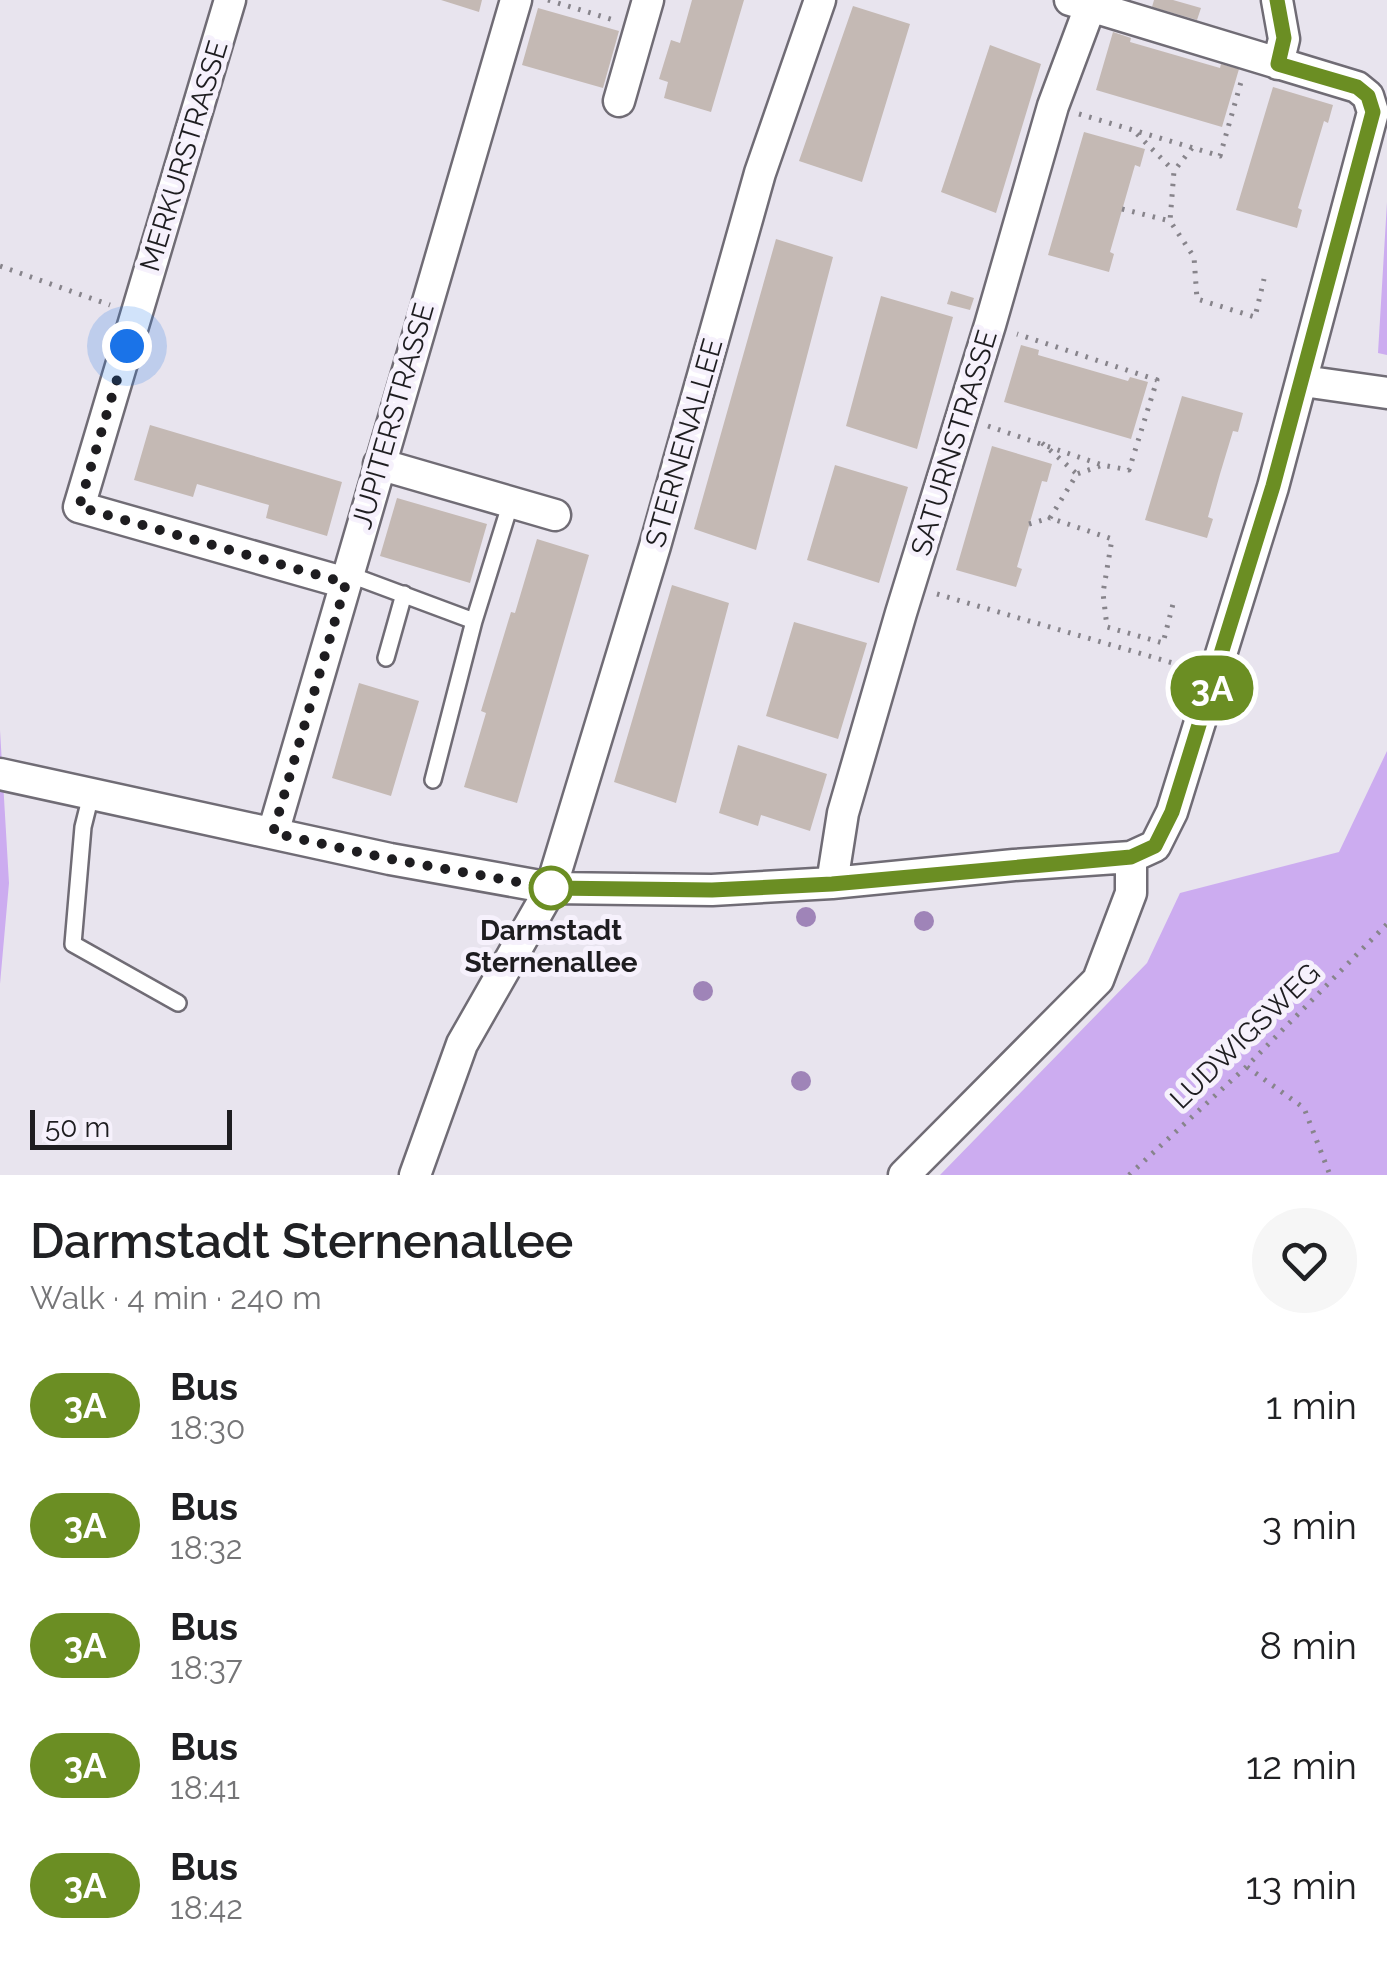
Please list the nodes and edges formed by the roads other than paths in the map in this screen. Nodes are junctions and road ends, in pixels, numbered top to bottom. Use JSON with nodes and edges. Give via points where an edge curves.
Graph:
{"nodes":[{"id":1,"x":230,"y":0,"type":"edge"},
{"id":2,"x":516,"y":0,"type":"edge"},
{"id":3,"x":820,"y":0,"type":"edge"},
{"id":4,"x":1277,"y":0,"type":"edge"},
{"id":5,"x":1080,"y":4,"type":"edge"},
{"id":6,"x":644,"y":14,"type":"edge"},
{"id":7,"x":1264,"y":59,"type":"junction"},
{"id":8,"x":619,"y":101,"type":"dead end"},
{"id":9,"x":1303,"y":381,"type":"junction"},
{"id":10,"x":1387,"y":393,"type":"edge"},
{"id":11,"x":380,"y":464,"type":"junction"},
{"id":12,"x":511,"y":502,"type":"junction"},
{"id":13,"x":555,"y":515,"type":"dead end"},
{"id":14,"x":347,"y":578,"type":"junction"},
{"id":15,"x":404,"y":594,"type":"junction"},
{"id":16,"x":474,"y":621,"type":"junction"},
{"id":17,"x":386,"y":658,"type":"dead end"},
{"id":18,"x":0,"y":774,"type":"edge"},
{"id":19,"x":433,"y":780,"type":"dead end"},
{"id":20,"x":91,"y":794,"type":"junction"},
{"id":21,"x":273,"y":833,"type":"junction"},
{"id":22,"x":1131,"y":857,"type":"junction"},
{"id":23,"x":832,"y":884,"type":"junction"},
{"id":24,"x":551,"y":888,"type":"junction"},
{"id":25,"x":178,"y":1003,"type":"dead end"},
{"id":26,"x":415,"y":1175,"type":"edge"},
{"id":27,"x":904,"y":1175,"type":"edge"}],
"edges":[{"from":1,"to":14,"type":"street","name":"MERKURSTRASSE","via":[[79,507]]},
{"from":2,"to":11,"type":"street","name":"JUPITERSTRASSE"},
{"from":3,"to":24,"type":"street","name":"STERNENALLEE","via":[[760,173]]},
{"from":4,"to":7,"type":"street","via":[[1284,38]]},
{"from":5,"to":7,"type":"street"},
{"from":5,"to":23,"type":"street","name":"SATURNSTRASSE","via":[[844,813]]},
{"from":6,"to":8,"type":"street"},
{"from":7,"to":9,"type":"street","via":[[1357,87],[1373,112]]},
{"from":9,"to":10,"type":"street"},
{"from":9,"to":22,"type":"street","via":[[1172,812],[1155,846]]},
{"from":11,"to":12,"type":"street"},
{"from":11,"to":14,"type":"street","name":"JUPITERSTRASSE"},
{"from":12,"to":13,"type":"street"},
{"from":12,"to":16,"type":"lane"},
{"from":14,"to":15,"type":"lane"},
{"from":14,"to":21,"type":"street","name":"JUPITERSTRASSE"},
{"from":15,"to":16,"type":"lane"},
{"from":15,"to":17,"type":"lane"},
{"from":16,"to":19,"type":"lane"},
{"from":18,"to":20,"type":"street"},
{"from":20,"to":21,"type":"street"},
{"from":20,"to":25,"type":"lane","via":[[73,944]]},
{"from":21,"to":24,"type":"street"},
{"from":22,"to":23,"type":"street"},
{"from":22,"to":27,"type":"street","via":[[1131,893],[1098,980]]},
{"from":23,"to":24,"type":"street"},
{"from":24,"to":26,"type":"street","name":"STERNENALLEE","via":[[462,1044]]}]}
